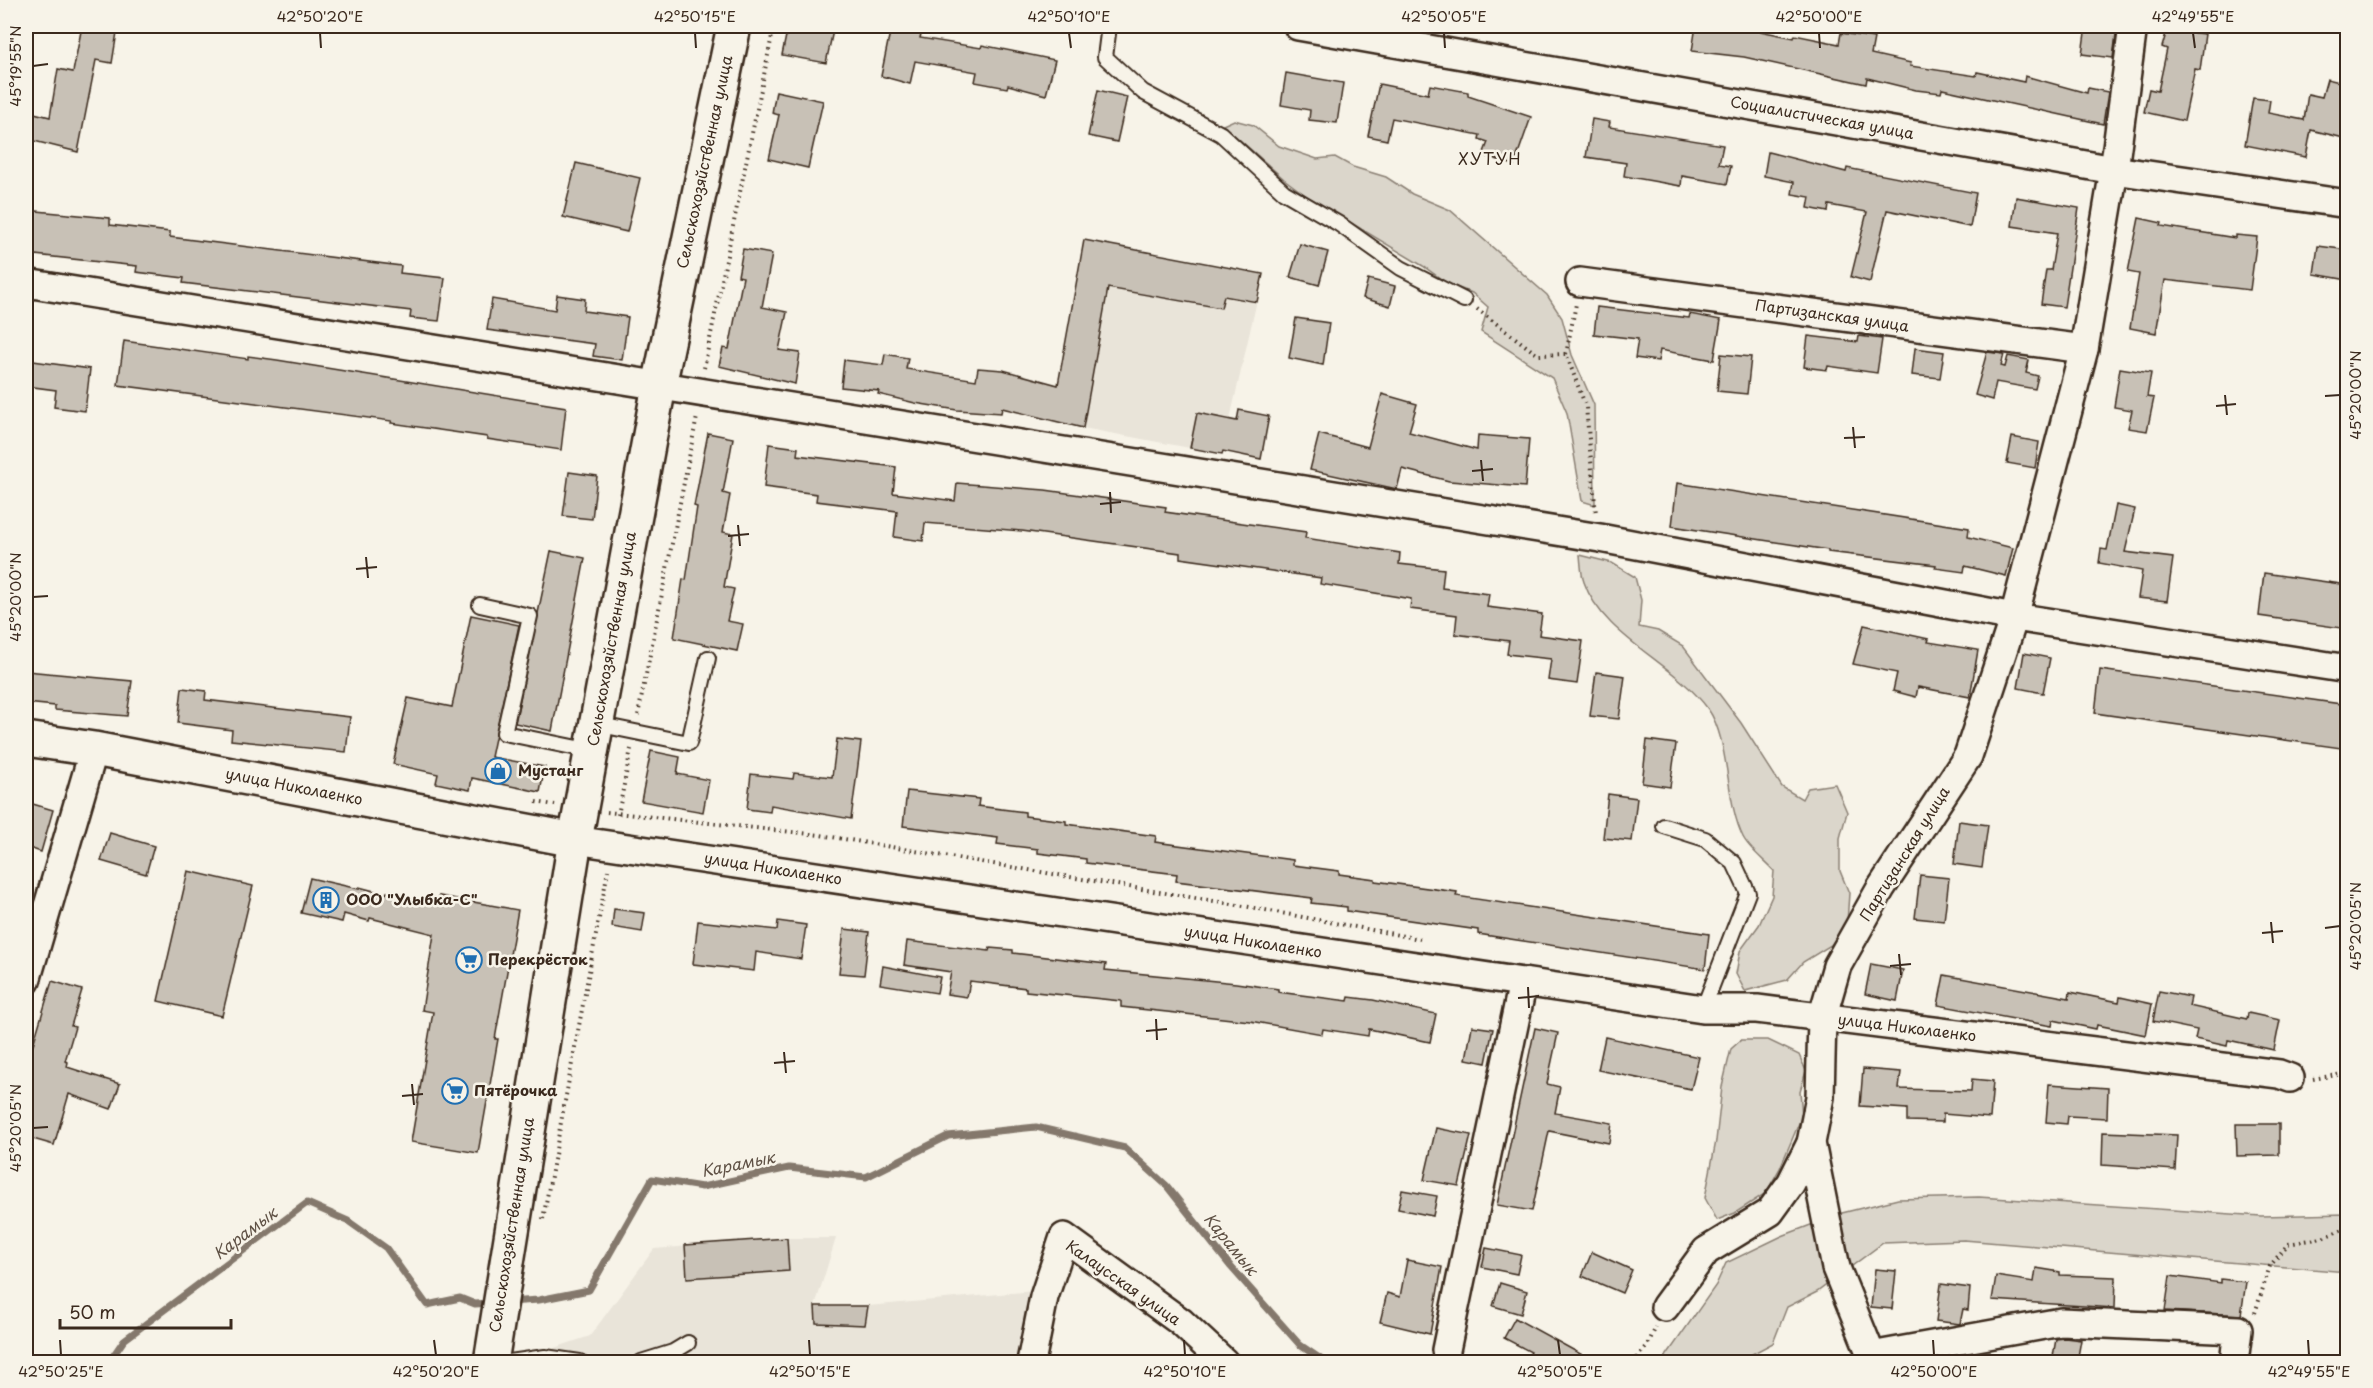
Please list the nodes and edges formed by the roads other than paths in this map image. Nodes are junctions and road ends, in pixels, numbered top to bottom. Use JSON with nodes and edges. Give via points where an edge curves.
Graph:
{"nodes":[{"id":1,"x":734,"y":26,"type":"edge"},
{"id":2,"x":1109,"y":26,"type":"edge"},
{"id":3,"x":1298,"y":26,"type":"edge"},
{"id":4,"x":2133,"y":26,"type":"edge"},
{"id":5,"x":2114,"y":170,"type":"junction"},
{"id":6,"x":2348,"y":204,"type":"edge"},
{"id":7,"x":1580,"y":282,"type":"road end"},
{"id":8,"x":26,"y":283,"type":"edge"},
{"id":9,"x":1464,"y":300,"type":"road end"},
{"id":10,"x":2084,"y":349,"type":"junction"},
{"id":11,"x":659,"y":386,"type":"junction"},
{"id":12,"x":480,"y":605,"type":"dead end"},
{"id":13,"x":2014,"y":616,"type":"junction"},
{"id":14,"x":708,"y":658,"type":"dead end"},
{"id":15,"x":2348,"y":669,"type":"edge"},
{"id":16,"x":594,"y":737,"type":"junction"},
{"id":17,"x":26,"y":739,"type":"edge"},
{"id":18,"x":94,"y":749,"type":"junction"},
{"id":19,"x":578,"y":824,"type":"junction"},
{"id":20,"x":1664,"y":826,"type":"dead end"},
{"id":21,"x":26,"y":981,"type":"edge"},
{"id":22,"x":1522,"y":982,"type":"junction"},
{"id":23,"x":1703,"y":1009,"type":"junction"},
{"id":24,"x":1822,"y":1018,"type":"junction"},
{"id":25,"x":2290,"y":1078,"type":"road end"},
{"id":26,"x":1811,"y":1143,"type":"junction"},
{"id":27,"x":1665,"y":1307,"type":"road end"},
{"id":28,"x":688,"y":1343,"type":"dead end"},
{"id":29,"x":1446,"y":1350,"type":"dead end"},
{"id":30,"x":2235,"y":1351,"type":"edge"},
{"id":31,"x":498,"y":1356,"type":"edge"},
{"id":32,"x":1873,"y":1359,"type":"edge"},
{"id":33,"x":580,"y":1362,"type":"edge"},
{"id":34,"x":642,"y":1362,"type":"edge"},
{"id":35,"x":1031,"y":1362,"type":"edge"},
{"id":36,"x":1224,"y":1362,"type":"edge"}],
"edges":[{"from":1,"to":11,"type":"main road","name":"Сельскохозяйственная улица"},
{"from":2,"to":9,"type":"lane","via":[[1105,57],[1143,92],[1221,134],[1284,192],[1340,224],[1401,268]]},
{"from":3,"to":5,"type":"street","name":"Социалистическая улица"},
{"from":4,"to":5,"type":"street","name":"Партизанская улица"},
{"from":5,"to":6,"type":"street","name":"Социалистическая улица"},
{"from":5,"to":10,"type":"street","name":"Партизанская улица"},
{"from":7,"to":10,"type":"street","name":"Партизанская улица"},
{"from":8,"to":11,"type":"street"},
{"from":10,"to":13,"type":"street","name":"Партизанская улица"},
{"from":11,"to":13,"type":"street","via":[[1600,538]]},
{"from":11,"to":16,"type":"main road","name":"Сельскохозяйственная улица"},
{"from":12,"to":16,"type":"lane","via":[[530,616],[504,733]]},
{"from":13,"to":15,"type":"street"},
{"from":13,"to":24,"type":"street","name":"Партизанская улица","via":[[1968,756],[1875,898],[1837,966]]},
{"from":14,"to":16,"type":"lane","via":[[689,743],[635,732]]},
{"from":16,"to":19,"type":"main road","name":"Сельскохозяйственная улица"},
{"from":17,"to":18,"type":"main road","name":"улица Николаенко"},
{"from":18,"to":19,"type":"main road","name":"улица Николаенко"},
{"from":18,"to":21,"type":"street"},
{"from":19,"to":22,"type":"street","name":"улица Николаенко","via":[[612,845]]},
{"from":19,"to":31,"type":"main road","name":"Сельскохозяйственная улица","via":[[509,1240]]},
{"from":20,"to":23,"type":"lane","via":[[1705,839],[1734,863],[1748,893]]},
{"from":22,"to":23,"type":"street","name":"улица Николаенко"},
{"from":22,"to":29,"type":"street"},
{"from":23,"to":24,"type":"street","name":"улица Николаенко","via":[[1757,1009]]},
{"from":24,"to":25,"type":"street","name":"улица Николаенко"},
{"from":24,"to":26,"type":"street","name":"Партизанская улица","via":[[1820,1097]]},
{"from":26,"to":27,"type":"street","via":[[1791,1183],[1770,1212],[1706,1251]]},
{"from":26,"to":32,"type":"street","name":"Партизанская улица","via":[[1836,1268]]},
{"from":28,"to":34,"type":"lane"},
{"from":30,"to":32,"type":"street","via":[[2238,1330],[2061,1322]]},
{"from":31,"to":33,"type":"lane"},
{"from":35,"to":36,"type":"street","name":"Калаусская улица","via":[[1044,1297],[1064,1238],[1181,1322]]}]}
